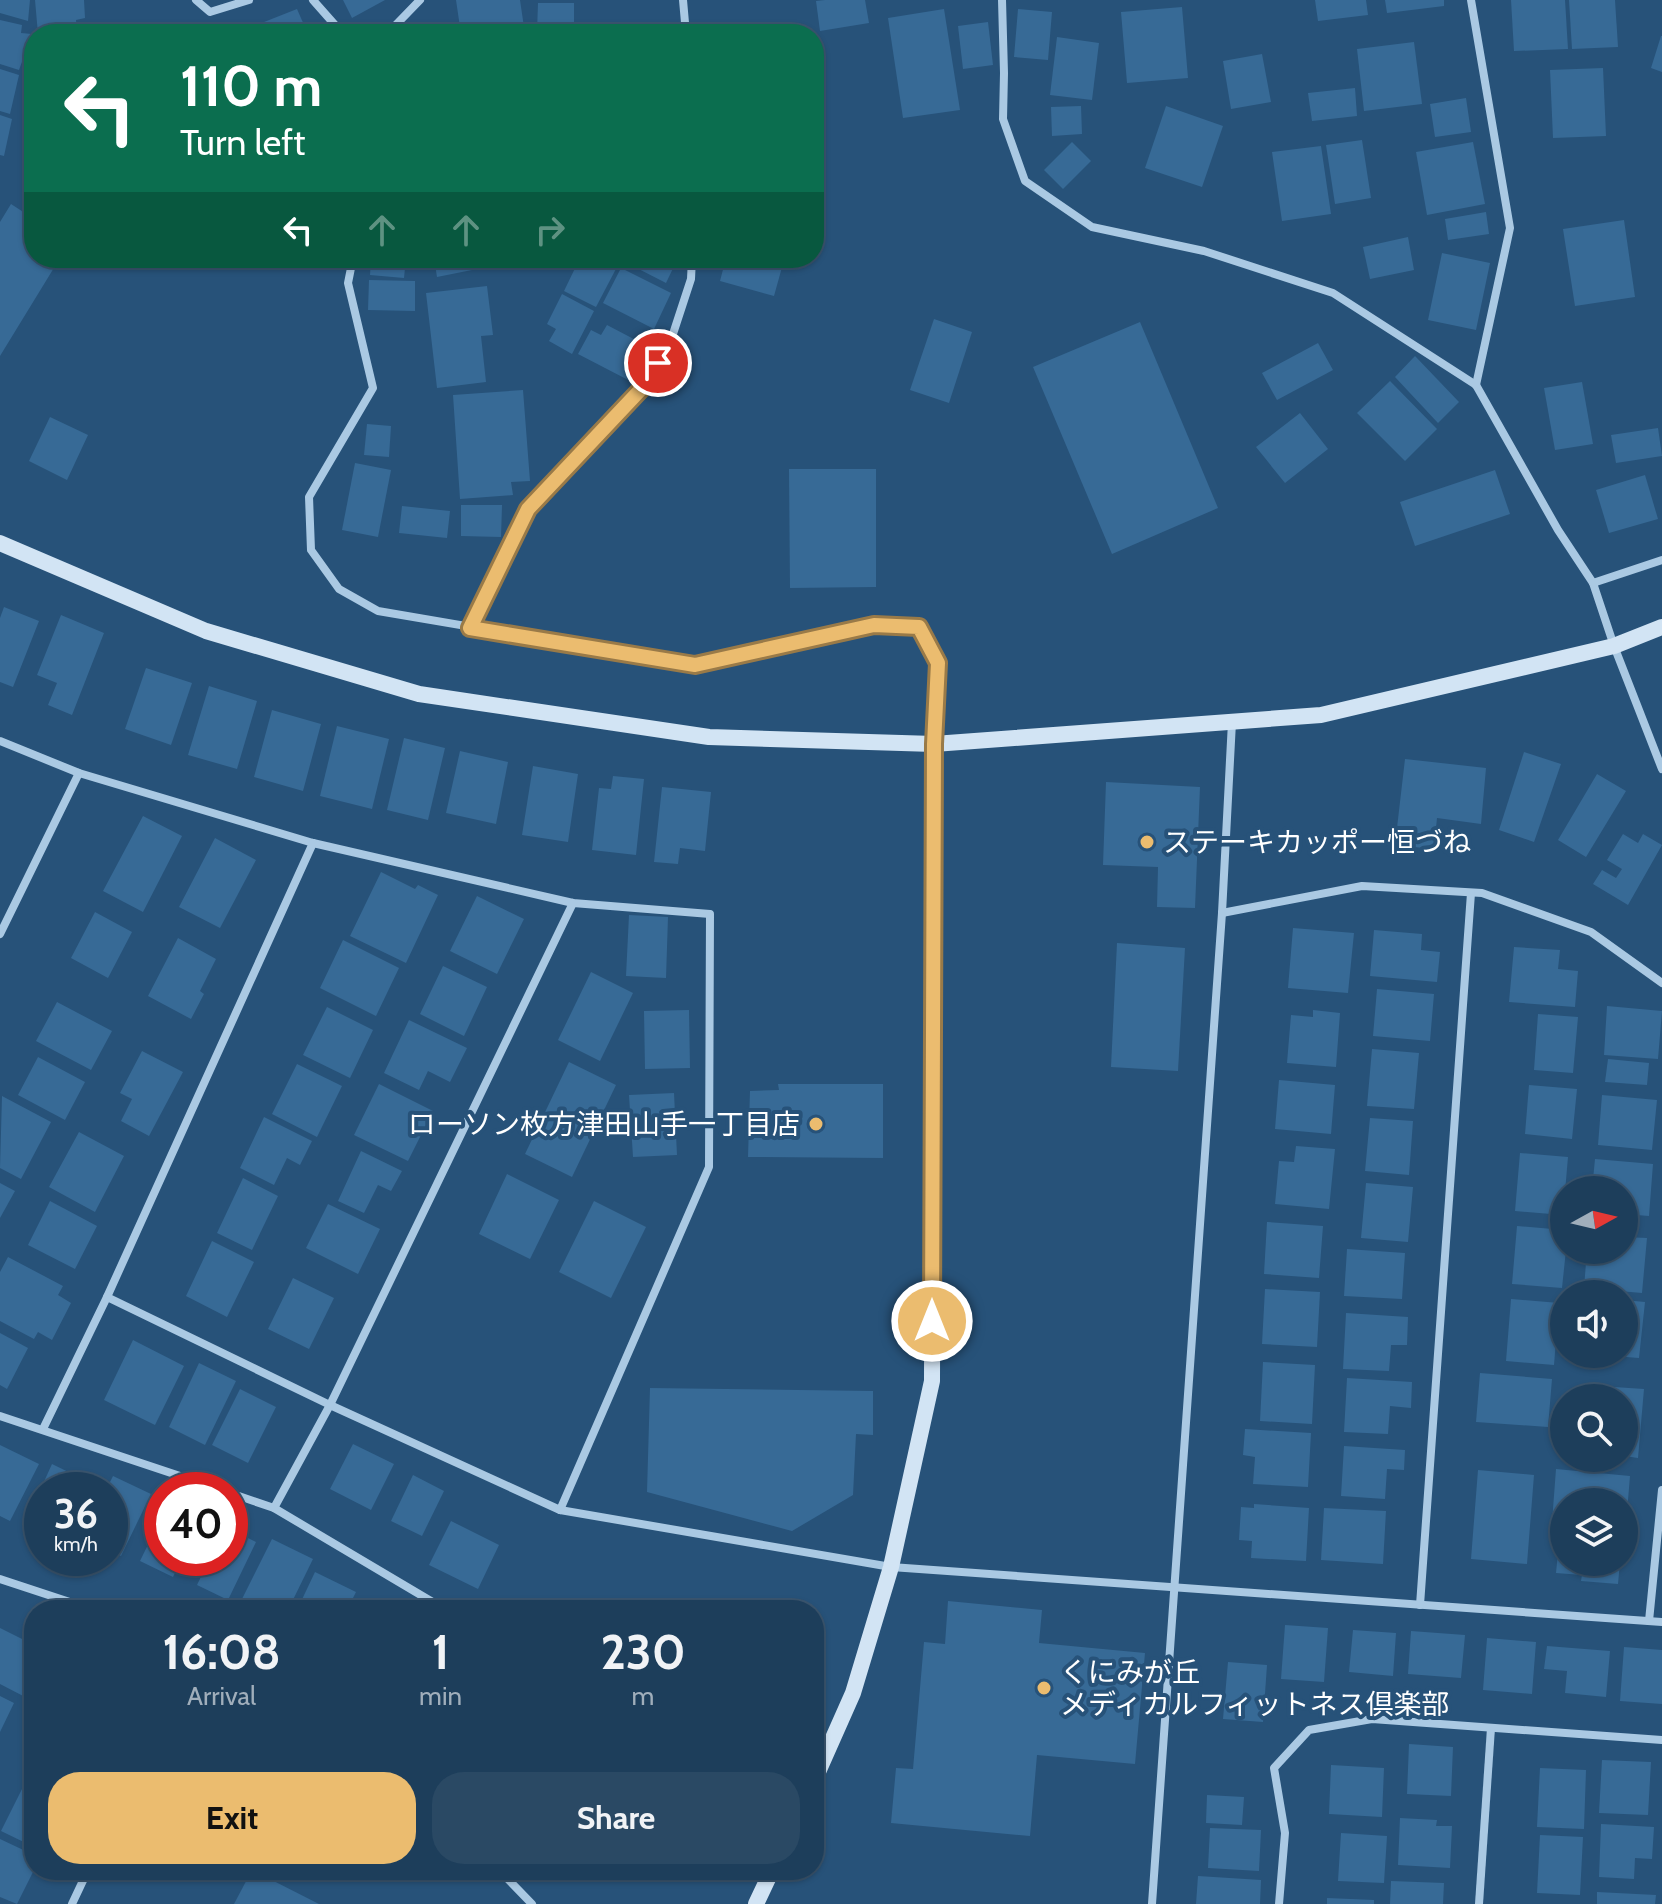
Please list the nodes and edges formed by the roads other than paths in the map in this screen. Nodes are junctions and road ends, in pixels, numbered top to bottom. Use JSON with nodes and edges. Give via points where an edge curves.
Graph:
{"nodes":[{"id":1,"x":196,"y":0,"type":"edge"},
{"id":2,"x":249,"y":0,"type":"edge"},
{"id":3,"x":313,"y":0,"type":"edge"},
{"id":4,"x":420,"y":0,"type":"edge"},
{"id":5,"x":683,"y":0,"type":"edge"},
{"id":6,"x":1002,"y":0,"type":"edge"},
{"id":7,"x":1471,"y":0,"type":"edge"},
{"id":8,"x":334,"y":24,"type":"edge"},
{"id":9,"x":397,"y":24,"type":"edge"},
{"id":10,"x":685,"y":24,"type":"edge"},
{"id":11,"x":351,"y":268,"type":"edge"},
{"id":12,"x":692,"y":268,"type":"edge"},
{"id":13,"x":1476,"y":385,"type":"junction"},
{"id":14,"x":0,"y":543,"type":"edge"},
{"id":15,"x":1662,"y":560,"type":"edge"},
{"id":16,"x":1593,"y":583,"type":"junction"},
{"id":17,"x":1662,"y":627,"type":"edge"},
{"id":18,"x":470,"y":628,"type":"junction"},
{"id":19,"x":1614,"y":646,"type":"junction"},
{"id":20,"x":1232,"y":721,"type":"junction"},
{"id":21,"x":0,"y":741,"type":"edge"},
{"id":22,"x":934,"y":744,"type":"junction"},
{"id":23,"x":1662,"y":769,"type":"edge"},
{"id":24,"x":79,"y":773,"type":"junction"},
{"id":25,"x":313,"y":843,"type":"junction"},
{"id":26,"x":1471,"y":893,"type":"junction"},
{"id":27,"x":573,"y":903,"type":"junction"},
{"id":28,"x":1222,"y":913,"type":"junction"},
{"id":29,"x":0,"y":934,"type":"edge"},
{"id":30,"x":1662,"y":983,"type":"edge"},
{"id":31,"x":107,"y":1297,"type":"junction"},
{"id":32,"x":330,"y":1405,"type":"junction"},
{"id":33,"x":0,"y":1416,"type":"edge"},
{"id":34,"x":43,"y":1429,"type":"junction"},
{"id":35,"x":169,"y":1472,"type":"edge"},
{"id":36,"x":1662,"y":1490,"type":"edge"},
{"id":37,"x":248,"y":1499,"type":"edge"},
{"id":38,"x":274,"y":1508,"type":"junction"},
{"id":39,"x":560,"y":1510,"type":"junction"},
{"id":40,"x":891,"y":1567,"type":"junction"},
{"id":41,"x":0,"y":1579,"type":"edge"},
{"id":42,"x":1174,"y":1587,"type":"junction"},
{"id":43,"x":64,"y":1600,"type":"edge"},
{"id":44,"x":429,"y":1600,"type":"edge"},
{"id":45,"x":1420,"y":1605,"type":"junction"},
{"id":46,"x":1649,"y":1621,"type":"junction"},
{"id":47,"x":1662,"y":1622,"type":"edge"},
{"id":48,"x":1491,"y":1728,"type":"junction"},
{"id":49,"x":1662,"y":1740,"type":"edge"},
{"id":50,"x":824,"y":1758,"type":"edge"},
{"id":51,"x":83,"y":1880,"type":"edge"},
{"id":52,"x":509,"y":1880,"type":"edge"},
{"id":53,"x":767,"y":1880,"type":"edge"},
{"id":54,"x":72,"y":1904,"type":"edge"},
{"id":55,"x":532,"y":1904,"type":"edge"},
{"id":56,"x":756,"y":1904,"type":"edge"},
{"id":57,"x":1152,"y":1904,"type":"edge"},
{"id":58,"x":1279,"y":1904,"type":"edge"},
{"id":59,"x":1479,"y":1904,"type":"edge"}],
"edges":[{"from":1,"to":2,"type":"street","via":[[210,12]]},
{"from":3,"to":8,"type":"street"},
{"from":4,"to":9,"type":"street"},
{"from":5,"to":10,"type":"street"},
{"from":6,"to":13,"type":"street","via":[[1003,119],[1025,181],[1092,227],[1204,251],[1333,293]]},
{"from":7,"to":13,"type":"street","via":[[1510,228]]},
{"from":11,"to":18,"type":"street","via":[[348,283],[373,388],[309,497],[311,550],[339,589],[378,611]]},
{"from":12,"to":18,"type":"street","via":[[671,340],[644,386],[528,509]]},
{"from":13,"to":16,"type":"street"},
{"from":14,"to":22,"type":"street","via":[[206,631],[419,694],[709,737]]},
{"from":15,"to":16,"type":"street"},
{"from":16,"to":19,"type":"street"},
{"from":17,"to":19,"type":"street"},
{"from":18,"to":22,"type":"street","via":[[695,665],[874,625],[919,627],[938,663]]},
{"from":19,"to":20,"type":"street","via":[[1321,715]]},
{"from":19,"to":23,"type":"street"},
{"from":20,"to":22,"type":"street"},
{"from":20,"to":28,"type":"street"},
{"from":21,"to":24,"type":"street"},
{"from":22,"to":40,"type":"street","via":[[932,1381]]},
{"from":24,"to":25,"type":"street"},
{"from":24,"to":29,"type":"street"},
{"from":25,"to":27,"type":"street"},
{"from":25,"to":31,"type":"street"},
{"from":26,"to":28,"type":"street","via":[[1362,886]]},
{"from":26,"to":30,"type":"street","via":[[1591,932]]},
{"from":26,"to":45,"type":"street"},
{"from":27,"to":32,"type":"street"},
{"from":27,"to":39,"type":"street","via":[[710,914],[709,1167]]},
{"from":28,"to":42,"type":"street"},
{"from":31,"to":32,"type":"street"},
{"from":31,"to":34,"type":"street"},
{"from":32,"to":38,"type":"street"},
{"from":32,"to":39,"type":"street"},
{"from":33,"to":34,"type":"street"},
{"from":34,"to":35,"type":"street"},
{"from":36,"to":46,"type":"street"},
{"from":37,"to":38,"type":"street"},
{"from":38,"to":44,"type":"street"},
{"from":39,"to":40,"type":"street"},
{"from":40,"to":42,"type":"street"},
{"from":40,"to":50,"type":"street","via":[[853,1693]]},
{"from":41,"to":43,"type":"street"},
{"from":42,"to":45,"type":"street"},
{"from":42,"to":57,"type":"street"},
{"from":45,"to":46,"type":"street"},
{"from":46,"to":47,"type":"street"},
{"from":48,"to":49,"type":"street"},
{"from":48,"to":58,"type":"street","via":[[1372,1719],[1309,1730],[1274,1768],[1285,1833]]},
{"from":48,"to":59,"type":"street"},
{"from":51,"to":54,"type":"street"},
{"from":52,"to":55,"type":"street"},
{"from":53,"to":56,"type":"street"}]}
